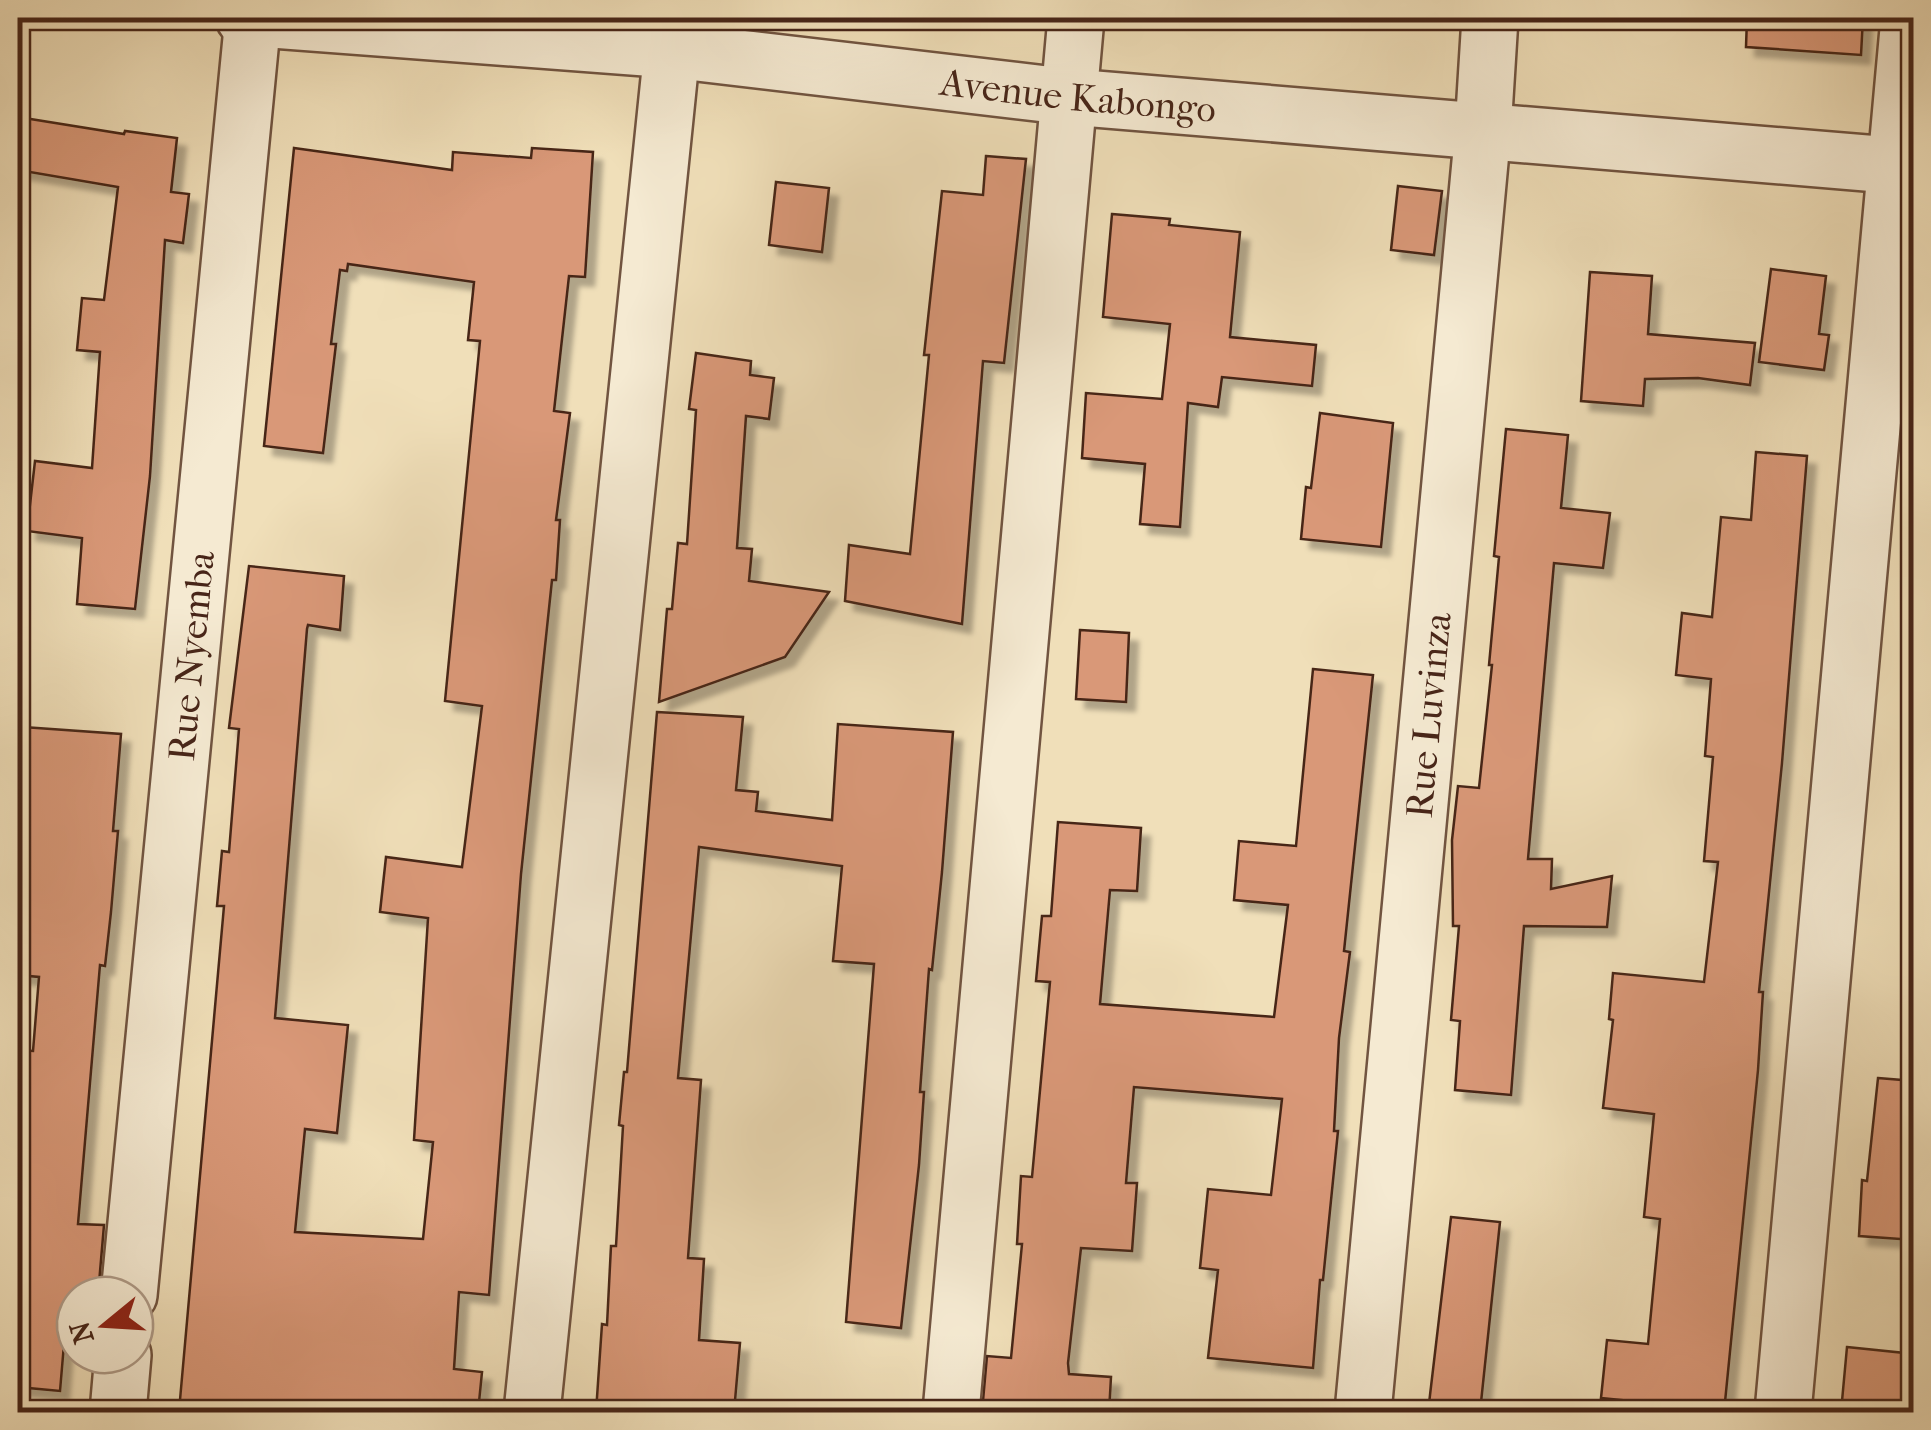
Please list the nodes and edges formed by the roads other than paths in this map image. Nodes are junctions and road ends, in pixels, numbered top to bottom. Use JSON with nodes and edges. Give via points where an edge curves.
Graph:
{"nodes":[{"id":1,"x":244,"y":18,"type":"edge"},
{"id":2,"x":253,"y":18,"type":"edge"},
{"id":3,"x":1076,"y":18,"type":"edge"},
{"id":4,"x":1490,"y":18,"type":"edge"},
{"id":5,"x":1909,"y":18,"type":"edge"},
{"id":6,"x":672,"y":34,"type":"edge"},
{"id":7,"x":1071,"y":97,"type":"junction"},
{"id":8,"x":1482,"y":130,"type":"junction"},
{"id":9,"x":1905,"y":166,"type":"edge"},
{"id":10,"x":131,"y":1275,"type":"edge"},
{"id":11,"x":121,"y":1375,"type":"edge"},
{"id":12,"x":118,"y":1412,"type":"edge"},
{"id":13,"x":532,"y":1412,"type":"edge"},
{"id":14,"x":951,"y":1412,"type":"edge"},
{"id":15,"x":1363,"y":1412,"type":"edge"},
{"id":16,"x":1783,"y":1412,"type":"edge"}],
"edges":[{"from":1,"to":2,"type":"street","name":"Avenue Kabongo"},
{"from":2,"to":6,"type":"street","name":"Avenue Kabongo"},
{"from":2,"to":10,"type":"street","name":"Rue Nyemba"},
{"from":3,"to":7,"type":"street"},
{"from":4,"to":8,"type":"street","name":"Rue Luvinza"},
{"from":5,"to":9,"type":"street"},
{"from":6,"to":7,"type":"street","name":"Avenue Kabongo"},
{"from":6,"to":13,"type":"street"},
{"from":7,"to":8,"type":"street","name":"Avenue Kabongo"},
{"from":7,"to":14,"type":"street"},
{"from":8,"to":9,"type":"street","name":"Avenue Kabongo"},
{"from":8,"to":15,"type":"street","name":"Rue Luvinza"},
{"from":9,"to":16,"type":"street"},
{"from":11,"to":12,"type":"street"}]}
